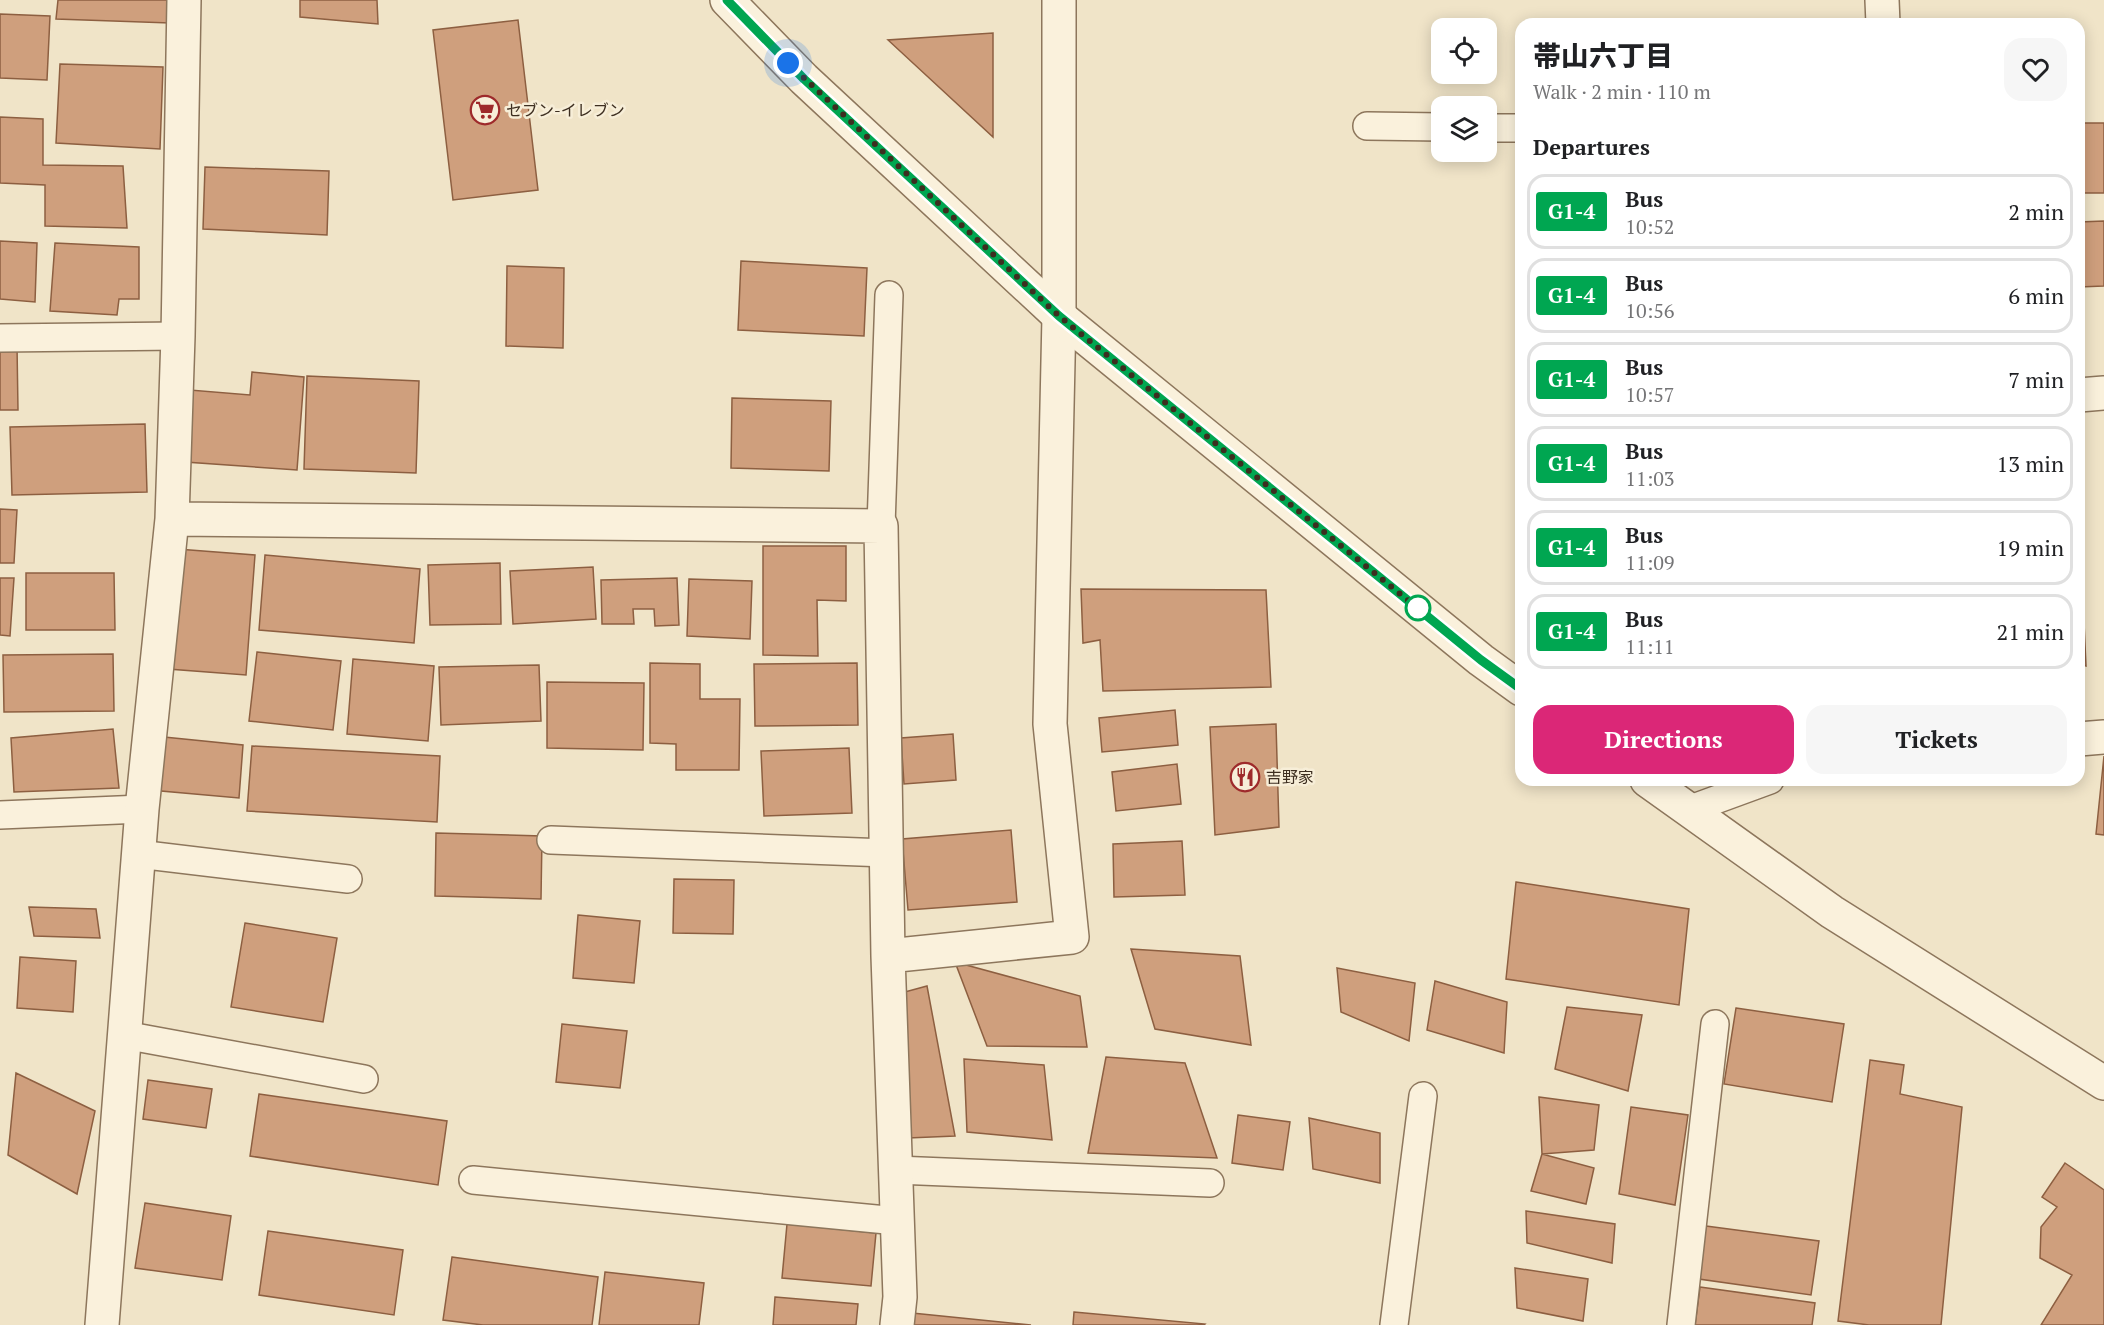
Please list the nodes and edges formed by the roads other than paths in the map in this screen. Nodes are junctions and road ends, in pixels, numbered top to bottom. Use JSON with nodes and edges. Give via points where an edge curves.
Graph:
{"nodes":[{"id":1,"x":184,"y":0,"type":"edge"},
{"id":2,"x":727,"y":0,"type":"edge"},
{"id":3,"x":1059,"y":0,"type":"edge"},
{"id":4,"x":1882,"y":0,"type":"edge"},
{"id":5,"x":1883,"y":18,"type":"edge"},
{"id":6,"x":1367,"y":126,"type":"dead end"},
{"id":7,"x":1431,"y":127,"type":"edge"},
{"id":8,"x":1497,"y":128,"type":"edge"},
{"id":9,"x":1515,"y":128,"type":"edge"},
{"id":10,"x":889,"y":295,"type":"dead end"},
{"id":11,"x":1059,"y":316,"type":"junction"},
{"id":12,"x":178,"y":336,"type":"junction"},
{"id":13,"x":0,"y":338,"type":"edge"},
{"id":14,"x":2104,"y":393,"type":"edge"},
{"id":15,"x":2085,"y":395,"type":"edge"},
{"id":16,"x":172,"y":519,"type":"junction"},
{"id":17,"x":881,"y":526,"type":"junction"},
{"id":18,"x":1515,"y":684,"type":"edge"},
{"id":19,"x":2104,"y":737,"type":"edge"},
{"id":20,"x":2085,"y":739,"type":"edge"},
{"id":21,"x":1655,"y":786,"type":"edge"},
{"id":22,"x":1754,"y":786,"type":"edge"},
{"id":23,"x":142,"y":809,"type":"junction"},
{"id":24,"x":1688,"y":810,"type":"junction"},
{"id":25,"x":0,"y":815,"type":"edge"},
{"id":26,"x":551,"y":840,"type":"dead end"},
{"id":27,"x":886,"y":853,"type":"junction"},
{"id":28,"x":138,"y":854,"type":"junction"},
{"id":29,"x":348,"y":879,"type":"dead end"},
{"id":30,"x":888,"y":956,"type":"junction"},
{"id":31,"x":1715,"y":1024,"type":"dead end"},
{"id":32,"x":124,"y":1035,"type":"junction"},
{"id":33,"x":364,"y":1079,"type":"dead end"},
{"id":34,"x":2104,"y":1083,"type":"edge"},
{"id":35,"x":1423,"y":1096,"type":"dead end"},
{"id":36,"x":896,"y":1170,"type":"junction"},
{"id":37,"x":473,"y":1180,"type":"dead end"},
{"id":38,"x":1210,"y":1183,"type":"dead end"},
{"id":39,"x":897,"y":1221,"type":"junction"},
{"id":40,"x":102,"y":1325,"type":"edge"},
{"id":41,"x":897,"y":1325,"type":"edge"},
{"id":42,"x":1394,"y":1325,"type":"edge"},
{"id":43,"x":1682,"y":1325,"type":"edge"}],
"edges":[{"from":1,"to":12,"type":"street"},
{"from":2,"to":11,"type":"street","via":[[804,79]]},
{"from":3,"to":11,"type":"street"},
{"from":4,"to":5,"type":"street"},
{"from":6,"to":7,"type":"lane"},
{"from":8,"to":9,"type":"lane"},
{"from":10,"to":17,"type":"lane"},
{"from":11,"to":18,"type":"street"},
{"from":11,"to":30,"type":"street","via":[[1050,724],[1072,937]]},
{"from":12,"to":13,"type":"lane"},
{"from":12,"to":16,"type":"street"},
{"from":14,"to":15,"type":"street"},
{"from":16,"to":17,"type":"street"},
{"from":16,"to":23,"type":"street"},
{"from":17,"to":27,"type":"street"},
{"from":19,"to":20,"type":"street"},
{"from":21,"to":24,"type":"street"},
{"from":22,"to":24,"type":"lane"},
{"from":23,"to":25,"type":"lane"},
{"from":23,"to":28,"type":"street"},
{"from":24,"to":34,"type":"street","via":[[1832,912]]},
{"from":26,"to":27,"type":"lane"},
{"from":27,"to":30,"type":"street"},
{"from":28,"to":29,"type":"lane"},
{"from":28,"to":32,"type":"street"},
{"from":30,"to":36,"type":"street"},
{"from":31,"to":43,"type":"lane"},
{"from":32,"to":33,"type":"lane"},
{"from":32,"to":40,"type":"street"},
{"from":35,"to":42,"type":"lane"},
{"from":36,"to":38,"type":"lane"},
{"from":36,"to":39,"type":"street"},
{"from":37,"to":39,"type":"lane"},
{"from":39,"to":41,"type":"street"}]}
